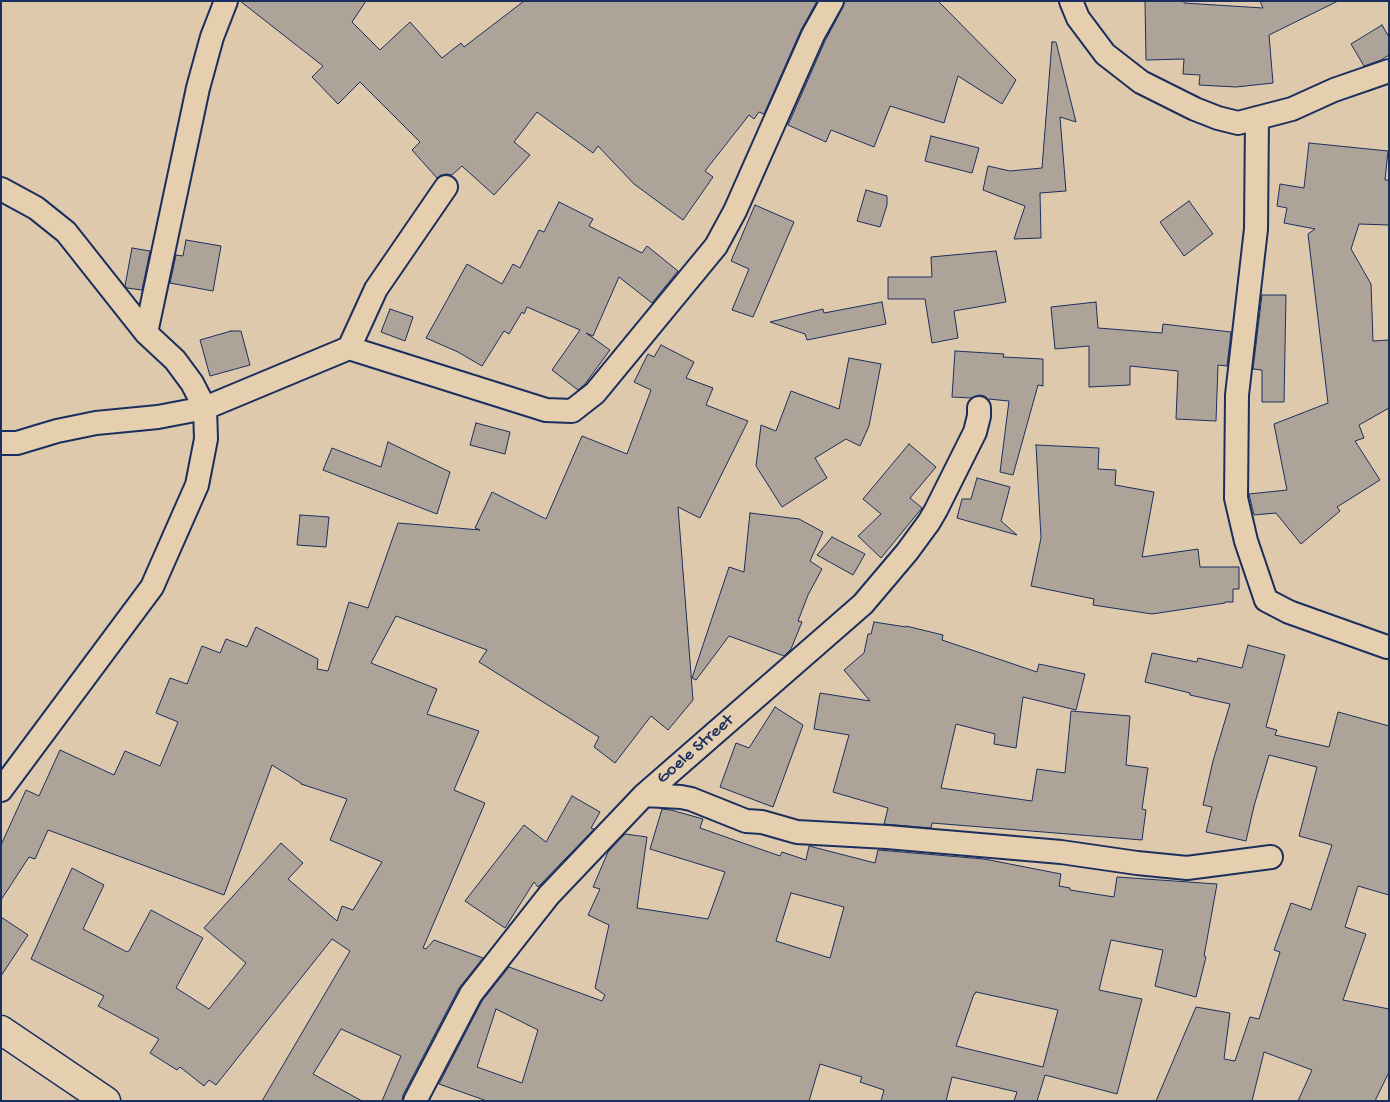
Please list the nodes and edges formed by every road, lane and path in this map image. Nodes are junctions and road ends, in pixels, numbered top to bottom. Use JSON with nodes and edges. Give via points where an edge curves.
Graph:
{"nodes":[{"id":1,"x":226,"y":1,"type":"edge"},
{"id":2,"x":832,"y":1,"type":"edge"},
{"id":3,"x":1071,"y":1,"type":"edge"},
{"id":4,"x":1389,"y":71,"type":"edge"},
{"id":5,"x":1257,"y":118,"type":"junction"},
{"id":6,"x":446,"y":188,"type":"dead end"},
{"id":7,"x":1,"y":189,"type":"edge"},
{"id":8,"x":146,"y":333,"type":"junction"},
{"id":9,"x":349,"y":348,"type":"junction"},
{"id":10,"x":205,"y":408,"type":"junction"},
{"id":11,"x":979,"y":408,"type":"dead end"},
{"id":12,"x":1,"y":443,"type":"edge"},
{"id":13,"x":1388,"y":647,"type":"dead end"},
{"id":14,"x":1,"y":790,"type":"edge"},
{"id":15,"x":644,"y":795,"type":"junction"},
{"id":16,"x":1271,"y":857,"type":"dead end"},
{"id":17,"x":1,"y":1030,"type":"edge"},
{"id":18,"x":106,"y":1101,"type":"edge"},
{"id":19,"x":415,"y":1101,"type":"edge"}],
"edges":[{"from":1,"to":8,"type":"street","via":[[198,88]]},
{"from":2,"to":9,"type":"street","via":[[813,35],[735,212],[716,246],[595,393],[572,411],[546,410]]},
{"from":3,"to":5,"type":"street","via":[[1078,18],[1105,54],[1141,82],[1218,118],[1238,123]]},
{"from":4,"to":5,"type":"street","via":[[1292,109]]},
{"from":5,"to":13,"type":"street","via":[[1256,230],[1237,395],[1236,498],[1246,541],[1266,600],[1289,612]]},
{"from":6,"to":9,"type":"street","via":[[376,289]]},
{"from":7,"to":8,"type":"street","via":[[36,208],[66,232]]},
{"from":8,"to":10,"type":"street","via":[[175,360]]},
{"from":9,"to":10,"type":"street"},
{"from":10,"to":12,"type":"street","via":[[158,417],[96,423],[17,443]]},
{"from":10,"to":14,"type":"street","via":[[206,439],[197,486],[152,587]]},
{"from":11,"to":15,"type":"street","name":"Goele Street","via":[[975,432],[929,522],[863,604]]},
{"from":15,"to":16,"type":"street","via":[[691,799],[746,820],[796,832],[1061,852],[1186,868]]},
{"from":15,"to":19,"type":"street","name":"Goele Street","via":[[549,895],[471,994]]},
{"from":17,"to":18,"type":"street"}]}
